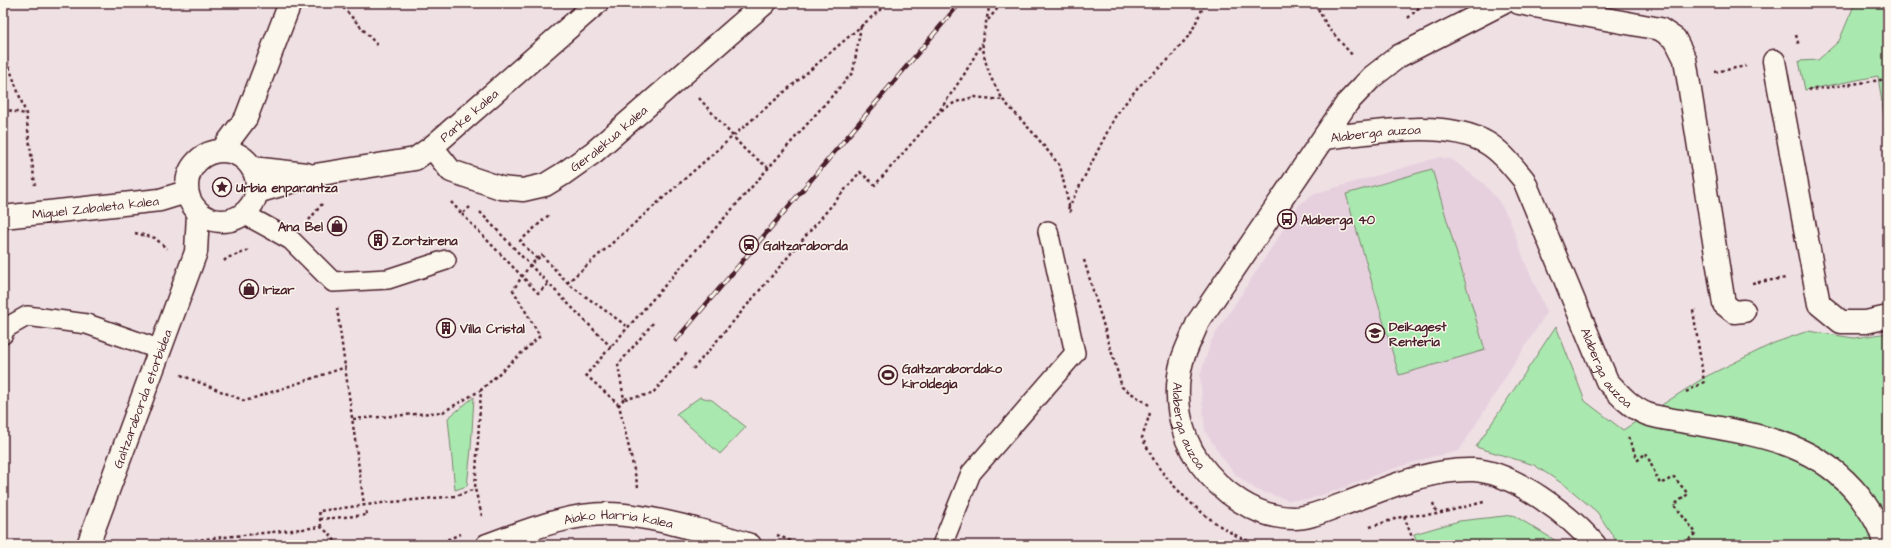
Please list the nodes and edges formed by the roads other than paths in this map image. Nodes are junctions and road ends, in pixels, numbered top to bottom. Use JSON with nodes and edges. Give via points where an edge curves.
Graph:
{"nodes":[{"id":1,"x":290,"y":3,"type":"edge"},
{"id":2,"x":597,"y":3,"type":"edge"},
{"id":3,"x":765,"y":3,"type":"edge"},
{"id":4,"x":1503,"y":3,"type":"edge"},
{"id":5,"x":1520,"y":3,"type":"edge"},
{"id":6,"x":1774,"y":61,"type":"road end"},
{"id":7,"x":246,"y":118,"type":"junction"},
{"id":8,"x":1324,"y":138,"type":"junction"},
{"id":9,"x":432,"y":147,"type":"junction"},
{"id":10,"x":222,"y":150,"type":"junction"},
{"id":11,"x":249,"y":163,"type":"junction"},
{"id":12,"x":315,"y":175,"type":"junction"},
{"id":13,"x":186,"y":192,"type":"junction"},
{"id":14,"x":257,"y":192,"type":"junction"},
{"id":15,"x":198,"y":214,"type":"junction"},
{"id":16,"x":244,"y":214,"type":"junction"},
{"id":17,"x":3,"y":217,"type":"edge"},
{"id":18,"x":221,"y":222,"type":"junction"},
{"id":19,"x":1048,"y":231,"type":"road end"},
{"id":20,"x":196,"y":252,"type":"junction"},
{"id":21,"x":446,"y":260,"type":"dead end"},
{"id":22,"x":1744,"y":311,"type":"dead end"},
{"id":23,"x":1888,"y":317,"type":"edge"},
{"id":24,"x":3,"y":334,"type":"edge"},
{"id":25,"x":161,"y":350,"type":"junction"},
{"id":26,"x":88,"y":545,"type":"edge"},
{"id":27,"x":487,"y":545,"type":"edge"},
{"id":28,"x":750,"y":545,"type":"edge"},
{"id":29,"x":942,"y":545,"type":"edge"},
{"id":30,"x":1595,"y":545,"type":"edge"},
{"id":31,"x":1884,"y":545,"type":"edge"}],
"edges":[{"from":1,"to":7,"type":"street"},
{"from":2,"to":9,"type":"street","name":"Parke kalea"},
{"from":3,"to":9,"type":"street","name":"Geralekua kalea","via":[[594,152],[544,185],[523,190],[501,188],[451,171]]},
{"from":4,"to":8,"type":"street","via":[[1399,56],[1372,77],[1348,103]]},
{"from":5,"to":22,"type":"street","via":[[1660,29],[1675,38],[1684,59],[1723,296],[1734,312]]},
{"from":6,"to":23,"type":"street","via":[[1819,304],[1841,322],[1866,322]]},
{"from":7,"to":10,"type":"street"},
{"from":7,"to":11,"type":"street"},
{"from":8,"to":30,"type":"street","name":"Alaberga auzoa","via":[[1198,322],[1182,361],[1178,391],[1180,421],[1192,452],[1209,476],[1227,493],[1271,515],[1295,518],[1316,514],[1416,478],[1450,470],[1475,470],[1499,475],[1523,487],[1566,517]]},
{"from":8,"to":31,"type":"street","name":"Alaberga auzoa","via":[[1431,128],[1461,133],[1487,143],[1507,159],[1524,180],[1608,380],[1623,398],[1646,414],[1769,437],[1796,447],[1827,465],[1852,486],[1871,512],[1883,537]]},
{"from":9,"to":12,"type":"street","name":"Parke kalea","via":[[415,159]]},
{"from":10,"to":11,"type":"street","via":[[234,152]]},
{"from":10,"to":13,"type":"street","via":[[209,152],[199,158],[186,180]]},
{"from":11,"to":12,"type":"street","name":"Parke kalea"},
{"from":11,"to":14,"type":"street","via":[[257,180]]},
{"from":12,"to":14,"type":"street","name":"Parke kalea"},
{"from":13,"to":15,"type":"street","via":[[190,204]]},
{"from":13,"to":17,"type":"street","name":"Miguel Zabaleta kalea","via":[[160,200]]},
{"from":14,"to":16,"type":"street"},
{"from":15,"to":18,"type":"street","via":[[209,220]]},
{"from":15,"to":20,"type":"street","name":"Galtzaraborda etorbidea"},
{"from":16,"to":18,"type":"street","via":[[234,220]]},
{"from":16,"to":21,"type":"lane","via":[[291,240],[333,282],[388,279]]},
{"from":18,"to":20,"type":"street","name":"Galtzaraborda etorbidea"},
{"from":19,"to":29,"type":"lane","via":[[1075,353],[971,473]]},
{"from":20,"to":25,"type":"street","name":"Galtzaraborda etorbidea"},
{"from":24,"to":25,"type":"lane","via":[[4,329],[27,316],[87,324]]},
{"from":25,"to":26,"type":"street","name":"Galtzaraborda etorbidea"},
{"from":27,"to":28,"type":"street","name":"Aiako Harria kalea","via":[[574,518],[608,514],[635,516]]}]}
